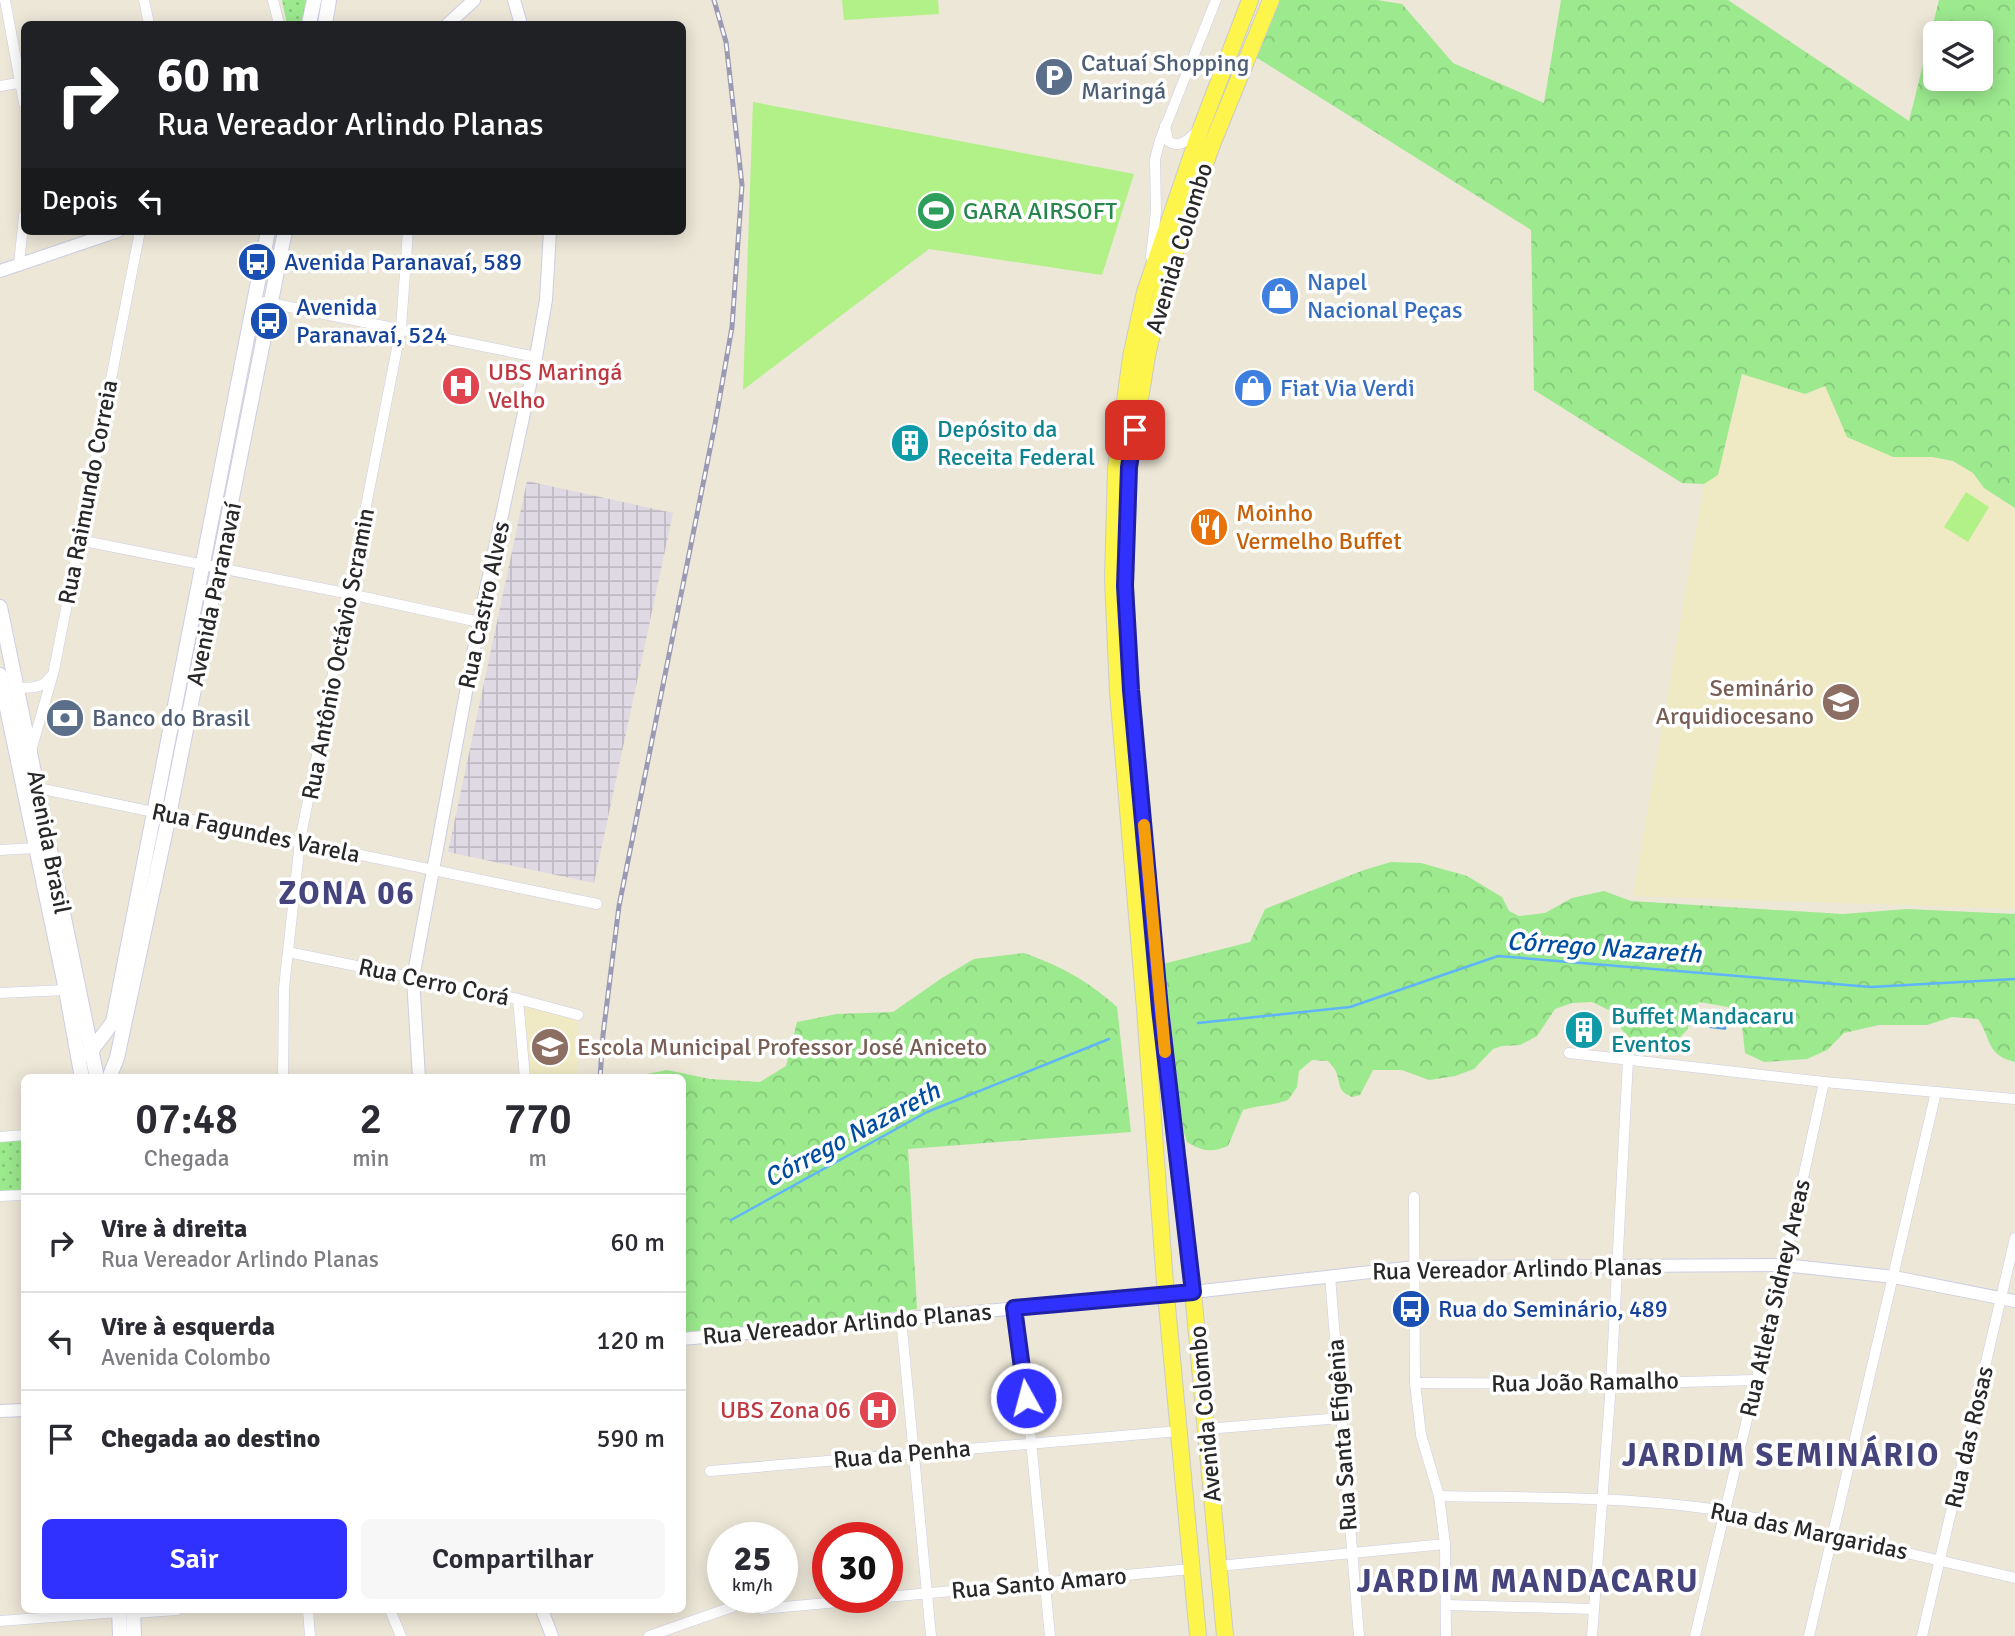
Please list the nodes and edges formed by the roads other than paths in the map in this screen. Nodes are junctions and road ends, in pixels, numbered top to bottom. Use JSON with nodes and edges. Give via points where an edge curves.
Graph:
{"nodes":[{"id":1,"x":5,"y":0,"type":"edge"},
{"id":2,"x":144,"y":0,"type":"edge"},
{"id":3,"x":273,"y":0,"type":"edge"},
{"id":4,"x":314,"y":0,"type":"edge"},
{"id":5,"x":329,"y":0,"type":"edge"},
{"id":6,"x":474,"y":0,"type":"edge"},
{"id":7,"x":514,"y":0,"type":"edge"},
{"id":8,"x":1216,"y":0,"type":"edge"},
{"id":9,"x":1250,"y":0,"type":"edge"},
{"id":10,"x":1271,"y":0,"type":"edge"},
{"id":11,"x":148,"y":21,"type":"edge"},
{"id":12,"x":278,"y":21,"type":"edge"},
{"id":13,"x":310,"y":21,"type":"edge"},
{"id":14,"x":326,"y":21,"type":"edge"},
{"id":15,"x":451,"y":21,"type":"edge"},
{"id":16,"x":520,"y":21,"type":"edge"},
{"id":17,"x":21,"y":77,"type":"edge"},
{"id":18,"x":21,"y":82,"type":"edge"},
{"id":19,"x":0,"y":86,"type":"edge"},
{"id":20,"x":1165,"y":122,"type":"junction"},
{"id":21,"x":1201,"y":128,"type":"junction"},
{"id":22,"x":22,"y":235,"type":"edge"},
{"id":23,"x":106,"y":235,"type":"edge"},
{"id":24,"x":139,"y":235,"type":"edge"},
{"id":25,"x":267,"y":235,"type":"edge"},
{"id":26,"x":284,"y":235,"type":"edge"},
{"id":27,"x":408,"y":235,"type":"edge"},
{"id":28,"x":550,"y":235,"type":"edge"},
{"id":29,"x":19,"y":264,"type":"junction"},
{"id":30,"x":0,"y":271,"type":"edge"},
{"id":31,"x":1145,"y":292,"type":"junction"},
{"id":32,"x":254,"y":300,"type":"junction"},
{"id":33,"x":271,"y":302,"type":"junction"},
{"id":34,"x":401,"y":328,"type":"junction"},
{"id":35,"x":536,"y":357,"type":"junction"},
{"id":36,"x":79,"y":540,"type":"junction"},
{"id":37,"x":203,"y":565,"type":"junction"},
{"id":38,"x":219,"y":568,"type":"junction"},
{"id":39,"x":350,"y":594,"type":"junction"},
{"id":40,"x":0,"y":607,"type":"edge"},
{"id":41,"x":479,"y":622,"type":"junction"},
{"id":42,"x":54,"y":670,"type":"junction"},
{"id":43,"x":0,"y":675,"type":"edge"},
{"id":44,"x":15,"y":688,"type":"junction"},
{"id":45,"x":3,"y":707,"type":"edge"},
{"id":46,"x":30,"y":752,"type":"junction"},
{"id":47,"x":38,"y":788,"type":"junction"},
{"id":48,"x":154,"y":811,"type":"junction"},
{"id":49,"x":169,"y":815,"type":"junction"},
{"id":50,"x":300,"y":841,"type":"junction"},
{"id":51,"x":36,"y":848,"type":"junction"},
{"id":52,"x":0,"y":849,"type":"edge"},
{"id":53,"x":433,"y":870,"type":"junction"},
{"id":54,"x":597,"y":904,"type":"dead end"},
{"id":55,"x":288,"y":952,"type":"junction"},
{"id":56,"x":413,"y":978,"type":"junction"},
{"id":57,"x":66,"y":990,"type":"junction"},
{"id":58,"x":0,"y":993,"type":"edge"},
{"id":59,"x":518,"y":999,"type":"junction"},
{"id":60,"x":578,"y":1016,"type":"dead end"},
{"id":61,"x":1569,"y":1053,"type":"dead end"},
{"id":62,"x":85,"y":1055,"type":"junction"},
{"id":63,"x":1628,"y":1060,"type":"junction"},
{"id":64,"x":83,"y":1074,"type":"edge"},
{"id":65,"x":95,"y":1074,"type":"edge"},
{"id":66,"x":111,"y":1074,"type":"edge"},
{"id":67,"x":283,"y":1074,"type":"edge"},
{"id":68,"x":419,"y":1074,"type":"edge"},
{"id":69,"x":525,"y":1074,"type":"edge"},
{"id":70,"x":1824,"y":1082,"type":"junction"},
{"id":71,"x":1936,"y":1092,"type":"junction"},
{"id":72,"x":2015,"y":1099,"type":"edge"},
{"id":73,"x":21,"y":1135,"type":"edge"},
{"id":74,"x":0,"y":1137,"type":"edge"},
{"id":75,"x":21,"y":1195,"type":"edge"},
{"id":76,"x":0,"y":1196,"type":"edge"},
{"id":77,"x":1415,"y":1197,"type":"dead end"},
{"id":78,"x":2015,"y":1238,"type":"edge"},
{"id":79,"x":1617,"y":1265,"type":"junction"},
{"id":80,"x":1784,"y":1265,"type":"junction"},
{"id":81,"x":1415,"y":1267,"type":"junction"},
{"id":82,"x":1330,"y":1276,"type":"junction"},
{"id":83,"x":1894,"y":1277,"type":"junction"},
{"id":84,"x":1193,"y":1292,"type":"junction"},
{"id":85,"x":1166,"y":1294,"type":"junction"},
{"id":86,"x":2008,"y":1300,"type":"edge"},
{"id":87,"x":1014,"y":1308,"type":"junction"},
{"id":88,"x":901,"y":1318,"type":"junction"},
{"id":89,"x":686,"y":1339,"type":"edge"},
{"id":90,"x":1755,"y":1380,"type":"junction"},
{"id":91,"x":1415,"y":1383,"type":"junction"},
{"id":92,"x":1611,"y":1384,"type":"junction"},
{"id":93,"x":21,"y":1409,"type":"edge"},
{"id":94,"x":0,"y":1411,"type":"edge"},
{"id":95,"x":1341,"y":1418,"type":"junction"},
{"id":96,"x":1206,"y":1429,"type":"junction"},
{"id":97,"x":1179,"y":1431,"type":"junction"},
{"id":98,"x":1031,"y":1443,"type":"junction"},
{"id":99,"x":914,"y":1452,"type":"junction"},
{"id":100,"x":710,"y":1471,"type":"dead end"},
{"id":101,"x":1212,"y":1496,"type":"junction"},
{"id":102,"x":1440,"y":1496,"type":"junction"},
{"id":103,"x":1185,"y":1499,"type":"junction"},
{"id":104,"x":1602,"y":1499,"type":"junction"},
{"id":105,"x":1724,"y":1511,"type":"junction"},
{"id":106,"x":1831,"y":1535,"type":"junction"},
{"id":107,"x":1445,"y":1544,"type":"junction"},
{"id":108,"x":1351,"y":1552,"type":"junction"},
{"id":109,"x":1939,"y":1560,"type":"junction"},
{"id":110,"x":1219,"y":1566,"type":"junction"},
{"id":111,"x":1191,"y":1569,"type":"junction"},
{"id":112,"x":2015,"y":1578,"type":"edge"},
{"id":113,"x":1045,"y":1583,"type":"junction"},
{"id":114,"x":927,"y":1594,"type":"junction"},
{"id":115,"x":903,"y":1596,"type":"edge"},
{"id":116,"x":1446,"y":1605,"type":"junction"},
{"id":117,"x":1593,"y":1609,"type":"junction"},
{"id":118,"x":101,"y":1613,"type":"edge"},
{"id":119,"x":126,"y":1613,"type":"edge"},
{"id":120,"x":127,"y":1613,"type":"edge"},
{"id":121,"x":308,"y":1613,"type":"edge"},
{"id":122,"x":391,"y":1613,"type":"edge"},
{"id":123,"x":543,"y":1613,"type":"edge"},
{"id":124,"x":713,"y":1613,"type":"edge"},
{"id":125,"x":0,"y":1621,"type":"edge"},
{"id":126,"x":120,"y":1636,"type":"edge"},
{"id":127,"x":134,"y":1636,"type":"edge"},
{"id":128,"x":310,"y":1636,"type":"edge"},
{"id":129,"x":401,"y":1636,"type":"edge"},
{"id":130,"x":552,"y":1636,"type":"edge"},
{"id":131,"x":649,"y":1636,"type":"edge"},
{"id":132,"x":931,"y":1636,"type":"edge"},
{"id":133,"x":1049,"y":1636,"type":"edge"},
{"id":134,"x":1198,"y":1636,"type":"edge"},
{"id":135,"x":1225,"y":1636,"type":"edge"},
{"id":136,"x":1359,"y":1636,"type":"edge"},
{"id":137,"x":1446,"y":1636,"type":"edge"},
{"id":138,"x":1592,"y":1636,"type":"edge"},
{"id":139,"x":1695,"y":1636,"type":"edge"},
{"id":140,"x":1809,"y":1636,"type":"edge"},
{"id":141,"x":1922,"y":1636,"type":"edge"}],
"edges":[{"from":1,"to":17,"type":"street"},
{"from":2,"to":11,"type":"street"},
{"from":3,"to":12,"type":"street"},
{"from":4,"to":13,"type":"main road"},
{"from":5,"to":14,"type":"main road"},
{"from":6,"to":15,"type":"street"},
{"from":7,"to":16,"type":"street"},
{"from":8,"to":20,"type":"street"},
{"from":9,"to":21,"type":"main road","name":"Avenida Colombo"},
{"from":10,"to":84,"type":"main road","name":"Avenida Colombo","via":[[1210,148],[1162,290],[1129,467],[1125,586],[1131,690],[1160,1009]]},
{"from":18,"to":19,"type":"street"},
{"from":20,"to":21,"type":"street","via":[[1168,141],[1174,146]]},
{"from":20,"to":31,"type":"street","via":[[1155,159],[1156,211]]},
{"from":21,"to":31,"type":"main road","name":"Avenida Colombo"},
{"from":22,"to":29,"type":"street"},
{"from":23,"to":29,"type":"street"},
{"from":24,"to":36,"type":"street","name":"Rua Raimundo Correia"},
{"from":25,"to":32,"type":"main road","name":"Avenida Paranavaí"},
{"from":26,"to":33,"type":"main road","name":"Avenida Paranavaí"},
{"from":27,"to":34,"type":"street","name":"Rua Antônio Octávio Scramin"},
{"from":28,"to":35,"type":"street","name":"Rua Castro Alves","via":[[546,300]]},
{"from":29,"to":30,"type":"street"},
{"from":31,"to":85,"type":"main road","name":"Avenida Colombo","via":[[1120,429],[1113,579]]},
{"from":32,"to":33,"type":"street"},
{"from":32,"to":37,"type":"main road","name":"Avenida Paranavaí"},
{"from":33,"to":34,"type":"street"},
{"from":33,"to":38,"type":"main road","name":"Avenida Paranavaí"},
{"from":34,"to":35,"type":"street"},
{"from":34,"to":39,"type":"street","name":"Rua Antônio Octávio Scramin"},
{"from":35,"to":41,"type":"street","name":"Rua Castro Alves"},
{"from":36,"to":37,"type":"street"},
{"from":36,"to":42,"type":"street","name":"Rua Raimundo Correia"},
{"from":37,"to":38,"type":"street"},
{"from":37,"to":48,"type":"main road","name":"Avenida Paranavaí"},
{"from":38,"to":39,"type":"street"},
{"from":38,"to":49,"type":"main road","name":"Avenida Paranavaí"},
{"from":39,"to":41,"type":"street"},
{"from":39,"to":50,"type":"street","name":"Rua Antônio Octávio Scramin"},
{"from":40,"to":44,"type":"main road","name":"Avenida Brasil"},
{"from":41,"to":53,"type":"street","name":"Rua Castro Alves"},
{"from":42,"to":44,"type":"street","via":[[44,684]]},
{"from":42,"to":46,"type":"street","name":"Rua Raimundo Correia"},
{"from":43,"to":45,"type":"main road","name":"Avenida Brasil"},
{"from":44,"to":46,"type":"main road","name":"Avenida Brasil"},
{"from":45,"to":51,"type":"main road","name":"Avenida Brasil"},
{"from":46,"to":47,"type":"main road","name":"Avenida Brasil"},
{"from":47,"to":48,"type":"street","name":"Rua Fagundes Varela"},
{"from":47,"to":62,"type":"main road","name":"Avenida Brasil"},
{"from":48,"to":49,"type":"street","name":"Rua Fagundes Varela"},
{"from":48,"to":62,"type":"main road","name":"Avenida Paranavaí","via":[[113,1022]]},
{"from":49,"to":50,"type":"street","name":"Rua Fagundes Varela"},
{"from":49,"to":66,"type":"main road","name":"Avenida Paranavaí"},
{"from":50,"to":53,"type":"street","name":"Rua Fagundes Varela"},
{"from":50,"to":55,"type":"street","name":"Rua Antônio Octávio Scramin"},
{"from":51,"to":52,"type":"street"},
{"from":51,"to":57,"type":"main road","name":"Avenida Brasil"},
{"from":53,"to":54,"type":"street","name":"Rua Fagundes Varela"},
{"from":53,"to":56,"type":"street","name":"Rua Castro Alves"},
{"from":55,"to":56,"type":"street","name":"Rua Cerro Corá"},
{"from":55,"to":67,"type":"street","name":"Rua Antônio Octávio Scramin"},
{"from":56,"to":59,"type":"street","name":"Rua Cerro Corá"},
{"from":56,"to":68,"type":"street","name":"Rua Castro Alves"},
{"from":57,"to":58,"type":"street"},
{"from":57,"to":62,"type":"main road","name":"Avenida Brasil"},
{"from":59,"to":60,"type":"street","name":"Rua Cerro Corá"},
{"from":59,"to":69,"type":"street"},
{"from":61,"to":63,"type":"street"},
{"from":62,"to":64,"type":"main road","name":"Avenida Brasil"},
{"from":62,"to":65,"type":"main road","name":"Avenida Brasil"},
{"from":63,"to":70,"type":"street"},
{"from":63,"to":79,"type":"street"},
{"from":70,"to":71,"type":"street"},
{"from":70,"to":80,"type":"street","name":"Rua Atleta Sidney Areas"},
{"from":71,"to":72,"type":"street"},
{"from":71,"to":83,"type":"street"},
{"from":73,"to":74,"type":"street"},
{"from":75,"to":76,"type":"street"},
{"from":77,"to":81,"type":"street"},
{"from":78,"to":86,"type":"street","name":"Rua das Rosas"},
{"from":79,"to":80,"type":"street","name":"Rua Vereador Arlindo Planas"},
{"from":79,"to":81,"type":"street","name":"Rua Vereador Arlindo Planas"},
{"from":79,"to":92,"type":"street"},
{"from":80,"to":83,"type":"street","name":"Rua Vereador Arlindo Planas"},
{"from":80,"to":90,"type":"street","name":"Rua Atleta Sidney Areas"},
{"from":81,"to":82,"type":"street","name":"Rua Vereador Arlindo Planas"},
{"from":81,"to":91,"type":"street"},
{"from":82,"to":84,"type":"street","name":"Rua Vereador Arlindo Planas"},
{"from":82,"to":95,"type":"street","name":"Rua Santa Efigênia"},
{"from":83,"to":86,"type":"street","name":"Rua Vereador Arlindo Planas"},
{"from":83,"to":106,"type":"street"},
{"from":84,"to":85,"type":"street","name":"Rua Vereador Arlindo Planas"},
{"from":84,"to":96,"type":"main road","name":"Avenida Colombo"},
{"from":85,"to":87,"type":"street","name":"Rua Vereador Arlindo Planas"},
{"from":85,"to":97,"type":"main road","name":"Avenida Colombo"},
{"from":86,"to":109,"type":"street","name":"Rua das Rosas"},
{"from":87,"to":88,"type":"street","name":"Rua Vereador Arlindo Planas"},
{"from":87,"to":98,"type":"street"},
{"from":88,"to":89,"type":"street","name":"Rua Vereador Arlindo Planas"},
{"from":88,"to":99,"type":"street"},
{"from":90,"to":92,"type":"street","name":"Rua João Ramalho"},
{"from":90,"to":105,"type":"street","name":"Rua Atleta Sidney Areas"},
{"from":91,"to":92,"type":"street","name":"Rua João Ramalho"},
{"from":91,"to":102,"type":"street","via":[[1421,1435]]},
{"from":92,"to":104,"type":"street"},
{"from":93,"to":94,"type":"street"},
{"from":95,"to":96,"type":"street"},
{"from":95,"to":108,"type":"street","name":"Rua Santa Efigênia"},
{"from":96,"to":101,"type":"main road","name":"Avenida Colombo"},
{"from":97,"to":98,"type":"street","name":"Rua da Penha"},
{"from":97,"to":103,"type":"main road","name":"Avenida Colombo"},
{"from":98,"to":99,"type":"street","name":"Rua da Penha"},
{"from":98,"to":113,"type":"street"},
{"from":99,"to":100,"type":"street","name":"Rua da Penha"},
{"from":99,"to":114,"type":"street"},
{"from":101,"to":103,"type":"main road"},
{"from":101,"to":110,"type":"main road","name":"Avenida Colombo"},
{"from":102,"to":104,"type":"street","name":"Rua das Margaridas"},
{"from":102,"to":107,"type":"street"},
{"from":103,"to":111,"type":"main road","name":"Avenida Colombo"},
{"from":104,"to":105,"type":"street","name":"Rua das Margaridas"},
{"from":104,"to":117,"type":"street"},
{"from":105,"to":106,"type":"street","name":"Rua das Margaridas"},
{"from":105,"to":139,"type":"street","name":"Rua Atleta Sidney Areas"},
{"from":106,"to":109,"type":"street","name":"Rua das Margaridas"},
{"from":106,"to":140,"type":"street"},
{"from":107,"to":108,"type":"street"},
{"from":107,"to":116,"type":"street"},
{"from":108,"to":110,"type":"street"},
{"from":108,"to":136,"type":"street","name":"Rua Santa Efigênia"},
{"from":109,"to":112,"type":"street","name":"Rua das Margaridas"},
{"from":109,"to":141,"type":"street","name":"Rua das Rosas"},
{"from":110,"to":135,"type":"main road","name":"Avenida Colombo"},
{"from":111,"to":113,"type":"street","name":"Rua Santo Amaro"},
{"from":111,"to":134,"type":"main road","name":"Avenida Colombo"},
{"from":113,"to":114,"type":"street","name":"Rua Santo Amaro"},
{"from":113,"to":133,"type":"street"},
{"from":114,"to":115,"type":"street","name":"Rua Santo Amaro"},
{"from":114,"to":132,"type":"street"},
{"from":116,"to":117,"type":"street"},
{"from":116,"to":137,"type":"street"},
{"from":117,"to":138,"type":"street"},
{"from":118,"to":125,"type":"street"},
{"from":119,"to":126,"type":"main road"},
{"from":120,"to":127,"type":"main road"},
{"from":121,"to":128,"type":"street"},
{"from":122,"to":129,"type":"street"},
{"from":123,"to":130,"type":"street"},
{"from":124,"to":131,"type":"street"}]}
